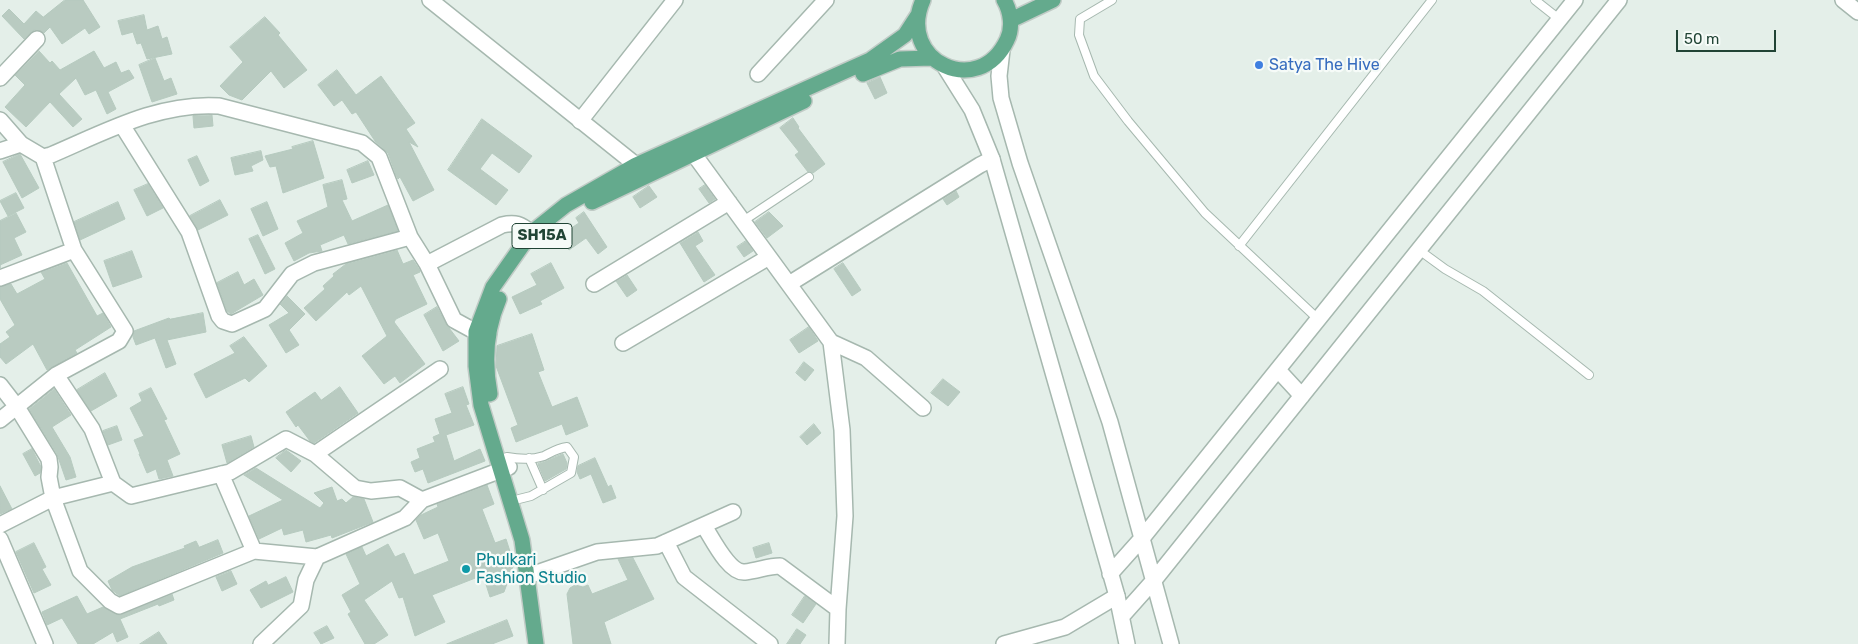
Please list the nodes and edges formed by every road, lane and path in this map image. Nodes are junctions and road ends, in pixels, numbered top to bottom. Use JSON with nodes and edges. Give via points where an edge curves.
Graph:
{"nodes":[{"id":1,"x":430,"y":0,"type":"edge"},
{"id":2,"x":675,"y":0,"type":"edge"},
{"id":3,"x":826,"y":0,"type":"edge"},
{"id":4,"x":923,"y":0,"type":"edge"},
{"id":5,"x":1004,"y":0,"type":"edge"},
{"id":6,"x":1053,"y":0,"type":"edge"},
{"id":7,"x":1112,"y":0,"type":"edge"},
{"id":8,"x":1432,"y":0,"type":"edge"},
{"id":9,"x":1535,"y":0,"type":"edge"},
{"id":10,"x":1575,"y":0,"type":"edge"},
{"id":11,"x":1619,"y":0,"type":"edge"},
{"id":12,"x":1843,"y":0,"type":"edge"},
{"id":13,"x":1858,"y":12,"type":"edge"},
{"id":14,"x":918,"y":15,"type":"junction"},
{"id":15,"x":1011,"y":20,"type":"junction"},
{"id":16,"x":1560,"y":20,"type":"junction"},
{"id":17,"x":36,"y":39,"type":"dead end"},
{"id":18,"x":1002,"y":50,"type":"junction"},
{"id":19,"x":931,"y":58,"type":"junction"},
{"id":20,"x":944,"y":67,"type":"junction"},
{"id":21,"x":758,"y":74,"type":"dead end"},
{"id":22,"x":0,"y":78,"type":"edge"},
{"id":23,"x":754,"y":118,"type":"junction"},
{"id":24,"x":0,"y":120,"type":"edge"},
{"id":25,"x":580,"y":120,"type":"junction"},
{"id":26,"x":122,"y":125,"type":"junction"},
{"id":27,"x":21,"y":144,"type":"junction"},
{"id":28,"x":0,"y":151,"type":"edge"},
{"id":29,"x":693,"y":153,"type":"junction"},
{"id":30,"x":43,"y":156,"type":"junction"},
{"id":31,"x":992,"y":159,"type":"junction"},
{"id":32,"x":636,"y":165,"type":"junction"},
{"id":33,"x":809,"y":177,"type":"dead end"},
{"id":34,"x":729,"y":202,"type":"junction"},
{"id":35,"x":743,"y":221,"type":"junction"},
{"id":36,"x":531,"y":233,"type":"junction"},
{"id":37,"x":410,"y":237,"type":"junction"},
{"id":38,"x":1240,"y":246,"type":"junction"},
{"id":39,"x":74,"y":250,"type":"junction"},
{"id":40,"x":1419,"y":250,"type":"junction"},
{"id":41,"x":769,"y":256,"type":"junction"},
{"id":42,"x":427,"y":264,"type":"junction"},
{"id":43,"x":0,"y":278,"type":"edge"},
{"id":44,"x":594,"y":284,"type":"dead end"},
{"id":45,"x":789,"y":284,"type":"junction"},
{"id":46,"x":1319,"y":320,"type":"junction"},
{"id":47,"x":482,"y":332,"type":"junction"},
{"id":48,"x":831,"y":342,"type":"junction"},
{"id":49,"x":623,"y":343,"type":"dead end"},
{"id":50,"x":440,"y":370,"type":"dead end"},
{"id":51,"x":1278,"y":370,"type":"junction"},
{"id":52,"x":56,"y":375,"type":"junction"},
{"id":53,"x":1589,"y":375,"type":"dead end"},
{"id":54,"x":0,"y":385,"type":"edge"},
{"id":55,"x":1302,"y":396,"type":"junction"},
{"id":56,"x":17,"y":407,"type":"junction"},
{"id":57,"x":923,"y":408,"type":"dead end"},
{"id":58,"x":0,"y":420,"type":"edge"},
{"id":59,"x":315,"y":454,"type":"junction"},
{"id":60,"x":529,"y":458,"type":"junction"},
{"id":61,"x":506,"y":465,"type":"junction"},
{"id":62,"x":221,"y":474,"type":"junction"},
{"id":63,"x":113,"y":483,"type":"junction"},
{"id":64,"x":543,"y":490,"type":"junction"},
{"id":65,"x":53,"y":498,"type":"junction"},
{"id":66,"x":422,"y":500,"type":"junction"},
{"id":67,"x":519,"y":500,"type":"junction"},
{"id":68,"x":733,"y":512,"type":"dead end"},
{"id":69,"x":0,"y":526,"type":"edge"},
{"id":70,"x":704,"y":526,"type":"junction"},
{"id":71,"x":1143,"y":537,"type":"junction"},
{"id":72,"x":0,"y":539,"type":"edge"},
{"id":73,"x":666,"y":542,"type":"junction"},
{"id":74,"x":254,"y":551,"type":"junction"},
{"id":75,"x":317,"y":557,"type":"junction"},
{"id":76,"x":532,"y":574,"type":"junction"},
{"id":77,"x":1110,"y":574,"type":"junction"},
{"id":78,"x":1154,"y":579,"type":"junction"},
{"id":79,"x":1117,"y":596,"type":"junction"},
{"id":80,"x":838,"y":609,"type":"junction"},
{"id":81,"x":1122,"y":616,"type":"junction"},
{"id":82,"x":45,"y":644,"type":"edge"},
{"id":83,"x":261,"y":644,"type":"edge"},
{"id":84,"x":536,"y":644,"type":"edge"},
{"id":85,"x":546,"y":644,"type":"edge"},
{"id":86,"x":770,"y":644,"type":"edge"},
{"id":87,"x":837,"y":644,"type":"edge"},
{"id":88,"x":1004,"y":644,"type":"edge"},
{"id":89,"x":1127,"y":644,"type":"edge"},
{"id":90,"x":1171,"y":644,"type":"edge"}],
"edges":[{"from":1,"to":25,"type":"street"},
{"from":2,"to":25,"type":"street"},
{"from":3,"to":21,"type":"street"},
{"from":4,"to":14,"type":"main road"},
{"from":5,"to":15,"type":"main road"},
{"from":6,"to":15,"type":"main road"},
{"from":7,"to":38,"type":"lane","via":[[1080,19],[1079,35],[1094,76],[1199,206]]},
{"from":8,"to":38,"type":"lane"},
{"from":9,"to":16,"type":"lane"},
{"from":10,"to":16,"type":"street"},
{"from":11,"to":40,"type":"street"},
{"from":12,"to":13,"type":"street"},
{"from":14,"to":19,"type":"main road","via":[[917,30]]},
{"from":14,"to":23,"type":"main road","number":"SH15A","via":[[905,35],[870,60]]},
{"from":15,"to":18,"type":"main road","via":[[1009,36]]},
{"from":16,"to":46,"type":"street"},
{"from":17,"to":22,"type":"street"},
{"from":18,"to":20,"type":"main road","via":[[991,62],[976,69],[960,71]]},
{"from":18,"to":71,"type":"street","via":[[1001,98],[1023,173],[1110,422]]},
{"from":19,"to":20,"type":"main road"},
{"from":19,"to":23,"type":"main road","number":"SH15A","via":[[900,59]]},
{"from":20,"to":31,"type":"street","via":[[972,110]]},
{"from":23,"to":29,"type":"main road","number":"SH15A"},
{"from":23,"to":32,"type":"main road","number":"SH15A"},
{"from":24,"to":27,"type":"street"},
{"from":25,"to":32,"type":"street"},
{"from":26,"to":30,"type":"street"},
{"from":26,"to":37,"type":"street","via":[[174,108],[219,106],[362,143],[380,157]]},
{"from":26,"to":37,"type":"street","via":[[189,232],[219,316],[227,324],[265,309],[292,274],[314,263]]},
{"from":27,"to":28,"type":"street"},
{"from":27,"to":30,"type":"street"},
{"from":29,"to":34,"type":"street"},
{"from":29,"to":47,"type":"main road","number":"SH15A","via":[[602,196],[548,230],[504,284]]},
{"from":30,"to":39,"type":"street"},
{"from":31,"to":45,"type":"street"},
{"from":31,"to":77,"type":"street"},
{"from":32,"to":36,"type":"main road","number":"SH15A","via":[[566,205]]},
{"from":33,"to":35,"type":"lane"},
{"from":34,"to":35,"type":"street"},
{"from":34,"to":44,"type":"street"},
{"from":35,"to":41,"type":"street"},
{"from":36,"to":42,"type":"street","via":[[522,225],[502,225]]},
{"from":36,"to":47,"type":"main road","number":"SH15A","via":[[493,287]]},
{"from":37,"to":42,"type":"street"},
{"from":38,"to":46,"type":"lane"},
{"from":39,"to":43,"type":"street"},
{"from":39,"to":52,"type":"street","via":[[125,331],[119,340]]},
{"from":40,"to":53,"type":"lane","via":[[1444,269],[1483,291]]},
{"from":40,"to":55,"type":"street"},
{"from":41,"to":45,"type":"street"},
{"from":41,"to":49,"type":"street"},
{"from":42,"to":47,"type":"street","via":[[454,320]]},
{"from":45,"to":48,"type":"street"},
{"from":46,"to":51,"type":"street"},
{"from":47,"to":61,"type":"main road","number":"SH15A","via":[[488,384]]},
{"from":48,"to":57,"type":"street","via":[[866,358]]},
{"from":48,"to":80,"type":"street","via":[[842,430],[845,516]]},
{"from":50,"to":59,"type":"street"},
{"from":51,"to":55,"type":"street"},
{"from":51,"to":71,"type":"street"},
{"from":52,"to":56,"type":"street"},
{"from":52,"to":63,"type":"street","via":[[92,429]]},
{"from":54,"to":56,"type":"street"},
{"from":55,"to":78,"type":"street"},
{"from":56,"to":58,"type":"street"},
{"from":56,"to":65,"type":"street","via":[[49,459]]},
{"from":59,"to":62,"type":"street","via":[[286,439],[230,472]]},
{"from":59,"to":66,"type":"street","via":[[355,488],[371,491],[400,488]]},
{"from":60,"to":61,"type":"lane"},
{"from":60,"to":64,"type":"lane"},
{"from":60,"to":64,"type":"lane","via":[[542,457],[567,447],[574,457],[571,473]]},
{"from":61,"to":66,"type":"street"},
{"from":61,"to":67,"type":"main road","number":"SH15A"},
{"from":61,"to":76,"type":"main road","number":"SH15A"},
{"from":62,"to":63,"type":"street","via":[[131,496]]},
{"from":62,"to":74,"type":"street"},
{"from":63,"to":65,"type":"street"},
{"from":64,"to":67,"type":"lane"},
{"from":65,"to":69,"type":"street"},
{"from":65,"to":74,"type":"street","via":[[80,570],[119,606]]},
{"from":66,"to":75,"type":"street","via":[[405,518]]},
{"from":67,"to":76,"type":"main road","number":"SH15A","via":[[531,540]]},
{"from":68,"to":70,"type":"street"},
{"from":70,"to":73,"type":"street"},
{"from":70,"to":80,"type":"street","via":[[722,556],[735,570],[742,572],[780,566]]},
{"from":71,"to":77,"type":"street"},
{"from":71,"to":78,"type":"street"},
{"from":72,"to":82,"type":"street"},
{"from":73,"to":76,"type":"street","via":[[657,546],[597,552]]},
{"from":73,"to":86,"type":"street","via":[[684,577]]},
{"from":74,"to":75,"type":"street"},
{"from":75,"to":83,"type":"street","via":[[306,580],[301,606]]},
{"from":76,"to":84,"type":"main road","number":"SH15A"},
{"from":76,"to":85,"type":"main road","number":"SH15A"},
{"from":77,"to":79,"type":"street"},
{"from":78,"to":81,"type":"street"},
{"from":78,"to":90,"type":"street"},
{"from":79,"to":81,"type":"street"},
{"from":79,"to":88,"type":"street","via":[[1065,627]]},
{"from":80,"to":87,"type":"street"},
{"from":81,"to":89,"type":"street"}]}
